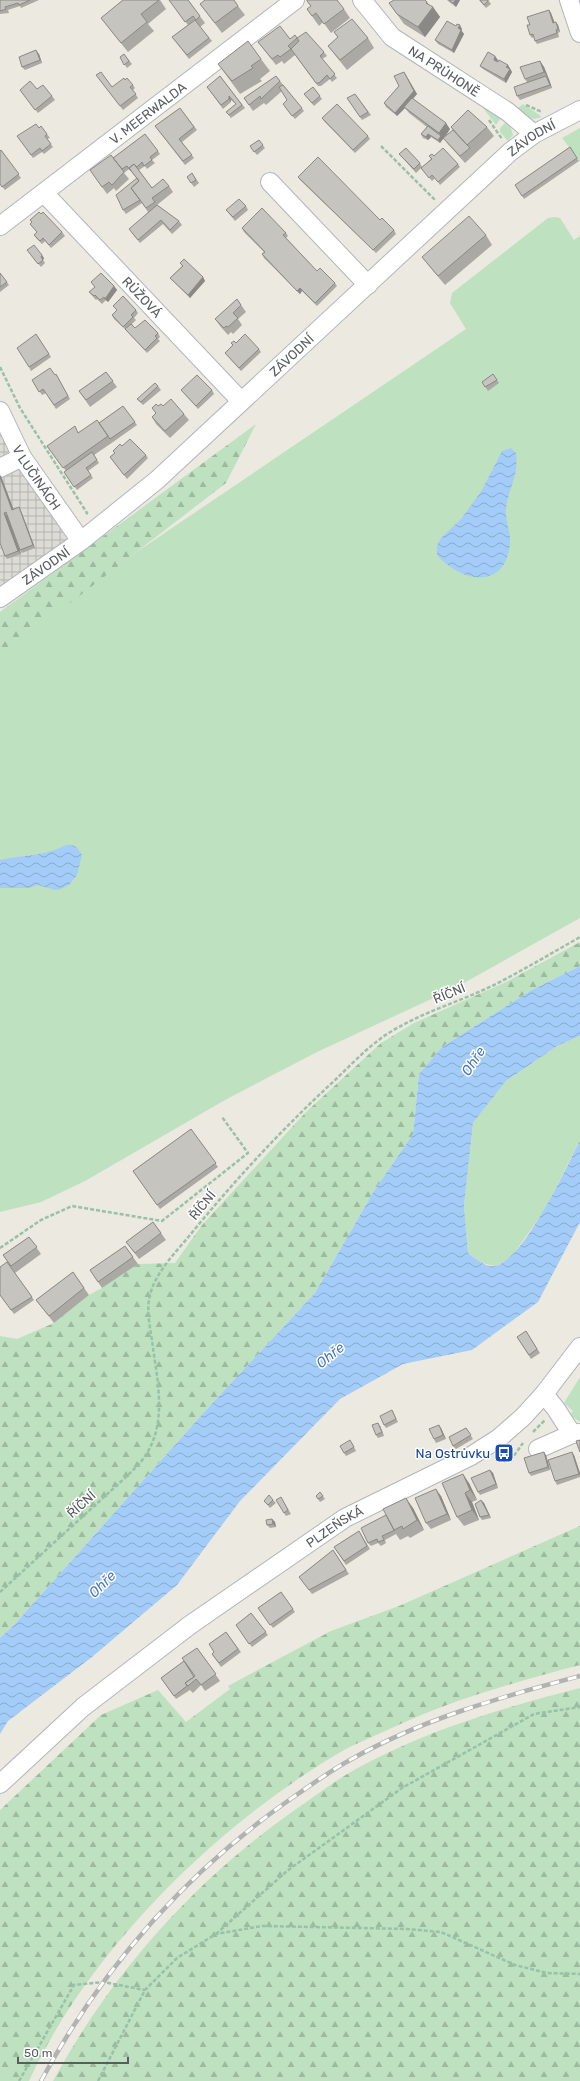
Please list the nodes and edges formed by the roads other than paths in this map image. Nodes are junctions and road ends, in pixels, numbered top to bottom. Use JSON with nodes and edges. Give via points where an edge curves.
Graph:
{"nodes":[{"id":1,"x":295,"y":0,"type":"edge"},
{"id":2,"x":362,"y":0,"type":"edge"},
{"id":3,"x":569,"y":0,"type":"edge"},
{"id":4,"x":580,"y":33,"type":"edge"},
{"id":5,"x":580,"y":110,"type":"edge"},
{"id":6,"x":534,"y":134,"type":"junction"},
{"id":7,"x":270,"y":182,"type":"dead end"},
{"id":8,"x":44,"y":192,"type":"junction"},
{"id":9,"x":0,"y":226,"type":"edge"},
{"id":10,"x":368,"y":285,"type":"junction"},
{"id":11,"x":240,"y":400,"type":"junction"},
{"id":12,"x":0,"y":411,"type":"edge"},
{"id":13,"x":22,"y":457,"type":"junction"},
{"id":14,"x":0,"y":468,"type":"edge"},
{"id":15,"x":81,"y":541,"type":"junction"},
{"id":16,"x":0,"y":598,"type":"edge"},
{"id":17,"x":580,"y":1347,"type":"edge"},
{"id":18,"x":544,"y":1394,"type":"junction"},
{"id":19,"x":576,"y":1434,"type":"edge"},
{"id":20,"x":538,"y":1449,"type":"dead end"},
{"id":21,"x":0,"y":1784,"type":"edge"}],
"edges":[{"from":1,"to":8,"type":"street","name":"V. MEERWALDA"},
{"from":2,"to":6,"type":"street","name":"NA PRŮHONĚ","via":[[392,37],[508,112]]},
{"from":3,"to":4,"type":"street"},
{"from":5,"to":6,"type":"street","name":"ZÁVODNÍ"},
{"from":6,"to":10,"type":"street","name":"ZÁVODNÍ","via":[[510,152]]},
{"from":7,"to":10,"type":"street"},
{"from":8,"to":9,"type":"street","name":"V. MEERWALDA"},
{"from":8,"to":11,"type":"street","name":"RŮŽOVÁ"},
{"from":10,"to":11,"type":"street","name":"ZÁVODNÍ"},
{"from":11,"to":15,"type":"street","name":"ZÁVODNÍ","via":[[157,480]]},
{"from":12,"to":13,"type":"street","name":"V LUČINÁCH"},
{"from":13,"to":14,"type":"street"},
{"from":13,"to":15,"type":"street","name":"V LUČINÁCH"},
{"from":15,"to":16,"type":"street","name":"ZÁVODNÍ"},
{"from":17,"to":18,"type":"street","name":"PLZEŇSKÁ"},
{"from":18,"to":19,"type":"street"},
{"from":18,"to":21,"type":"street","name":"PLZEŇSKÁ","via":[[523,1418],[487,1447],[345,1518],[190,1625],[83,1707]]},
{"from":19,"to":20,"type":"street"}]}
